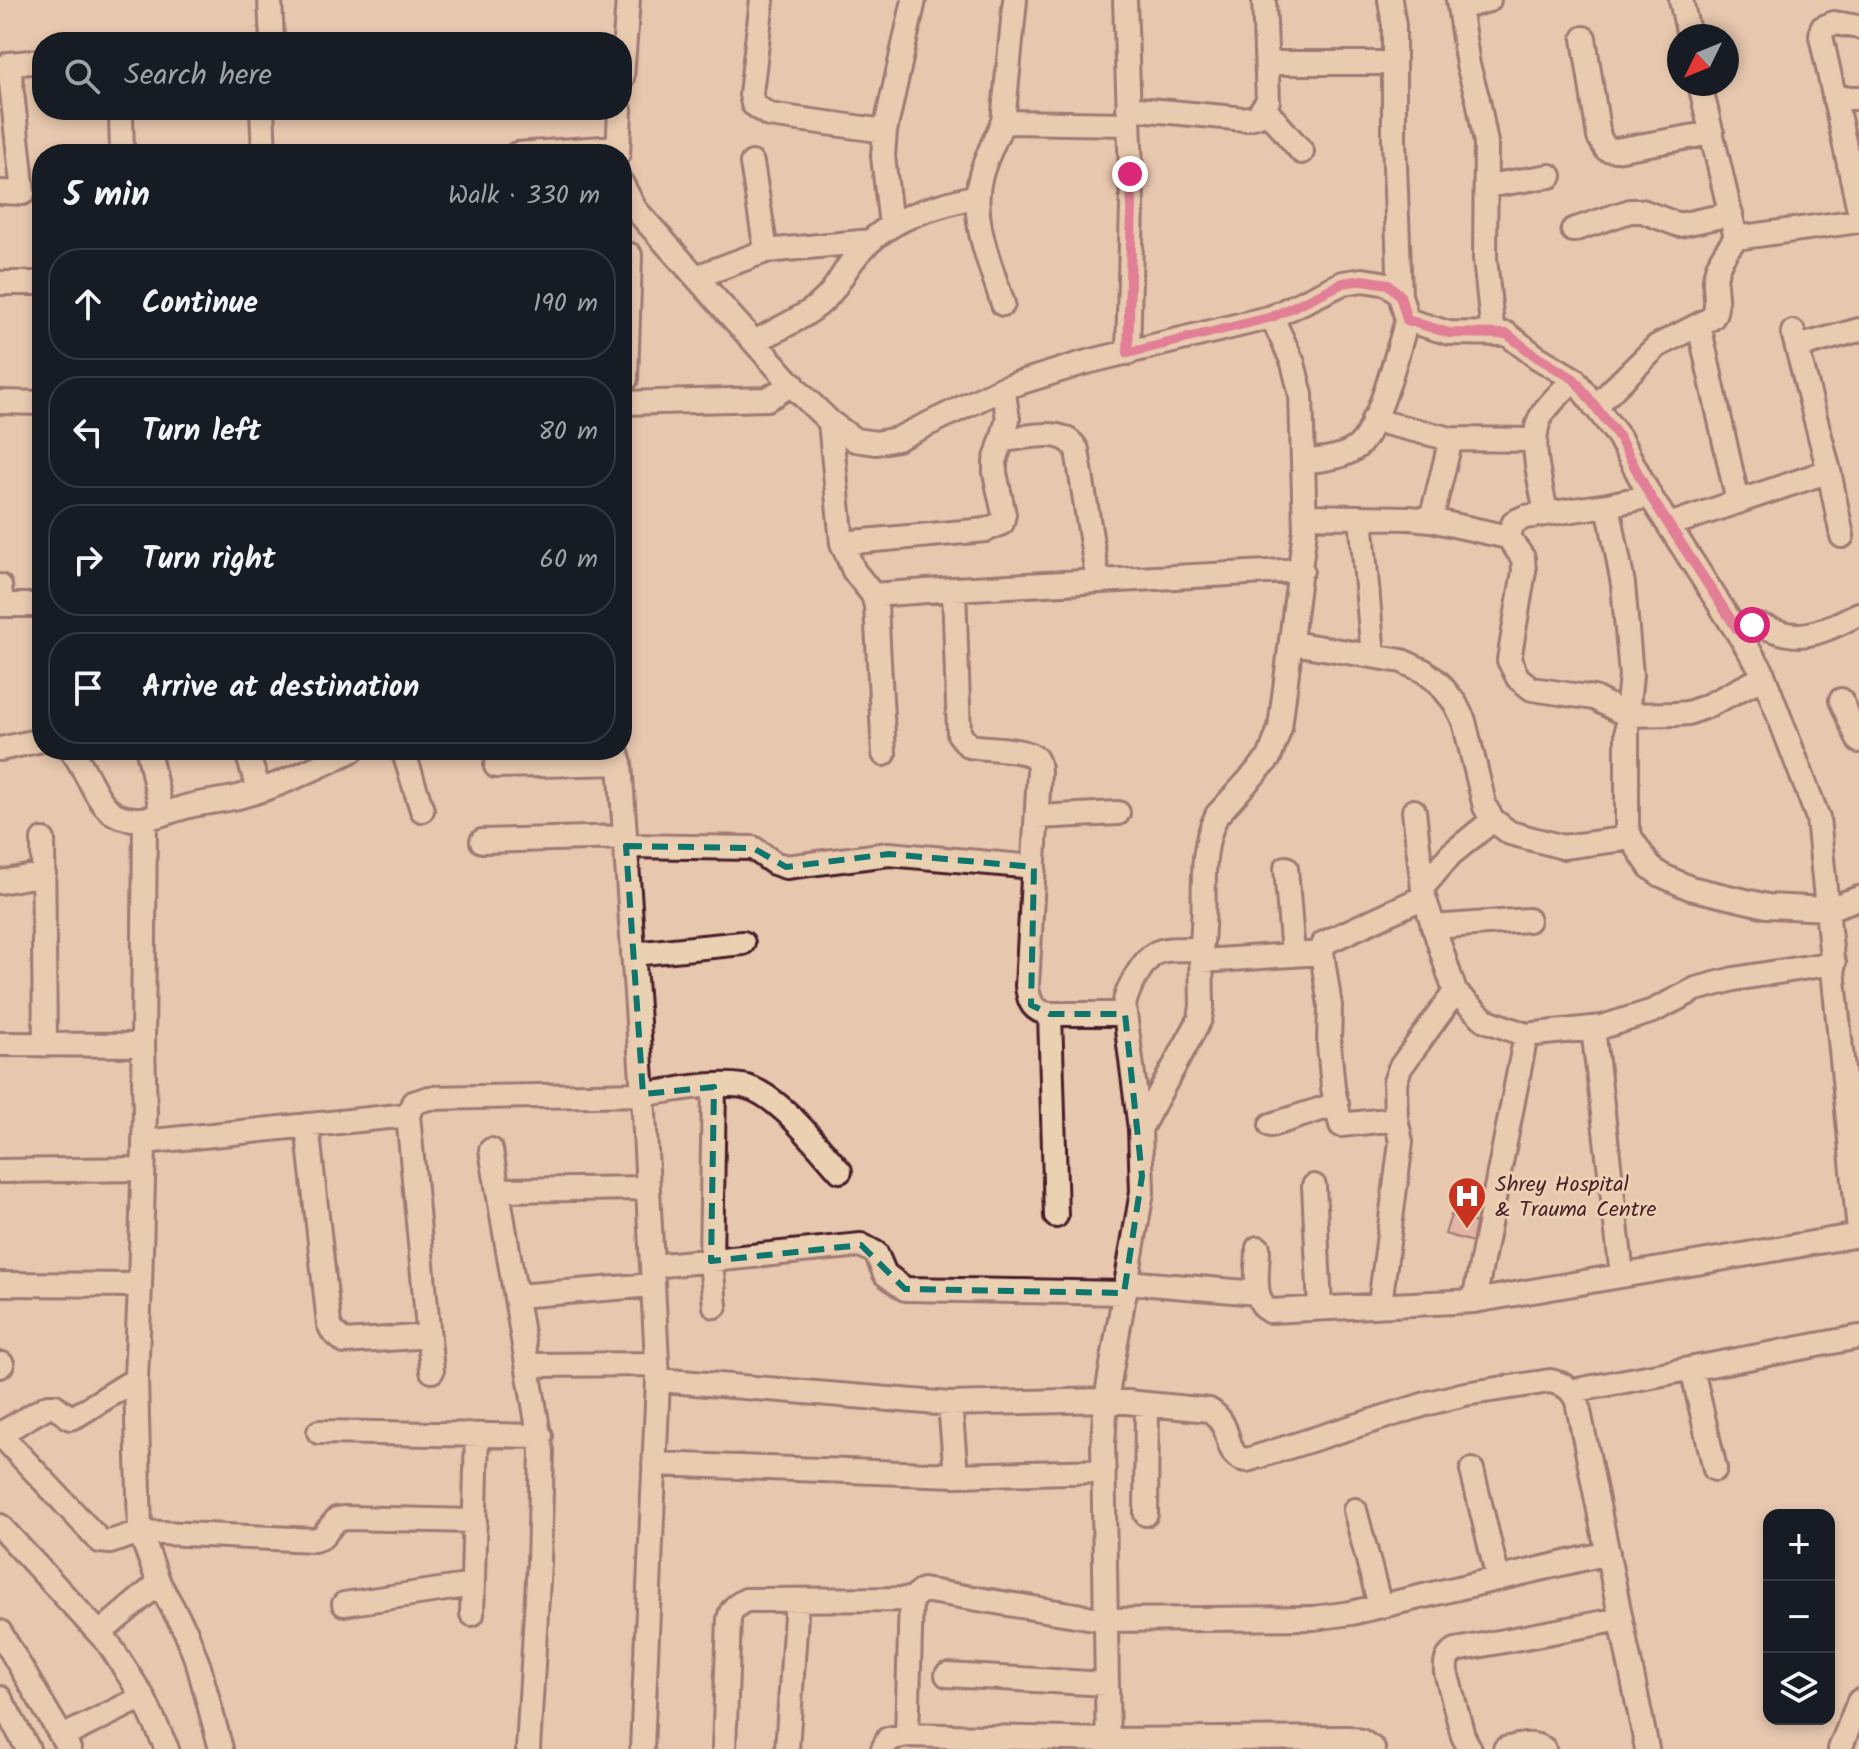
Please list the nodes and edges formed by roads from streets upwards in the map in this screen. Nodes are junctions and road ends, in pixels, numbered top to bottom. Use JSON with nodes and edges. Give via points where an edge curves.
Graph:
{"nodes":[{"id":1,"x":270,"y":0,"type":"edge"},
{"id":2,"x":628,"y":0,"type":"edge"},
{"id":3,"x":762,"y":0,"type":"edge"},
{"id":4,"x":914,"y":0,"type":"edge"},
{"id":5,"x":1015,"y":0,"type":"edge"},
{"id":6,"x":1125,"y":0,"type":"edge"},
{"id":7,"x":1264,"y":0,"type":"edge"},
{"id":8,"x":1390,"y":0,"type":"edge"},
{"id":9,"x":1489,"y":0,"type":"edge"},
{"id":10,"x":1681,"y":0,"type":"edge"},
{"id":11,"x":1459,"y":4,"type":"edge"},
{"id":12,"x":1686,"y":24,"type":"edge"},
{"id":13,"x":1859,"y":27,"type":"edge"},
{"id":14,"x":272,"y":32,"type":"edge"},
{"id":15,"x":625,"y":32,"type":"edge"},
{"id":16,"x":1584,"y":38,"type":"dead end"},
{"id":17,"x":32,"y":62,"type":"edge"},
{"id":18,"x":1267,"y":63,"type":"junction"},
{"id":19,"x":1394,"y":63,"type":"junction"},
{"id":20,"x":1703,"y":96,"type":"edge"},
{"id":21,"x":1834,"y":98,"type":"junction"},
{"id":22,"x":1859,"y":98,"type":"edge"},
{"id":23,"x":1265,"y":109,"type":"junction"},
{"id":24,"x":1128,"y":116,"type":"junction"},
{"id":25,"x":121,"y":120,"type":"edge"},
{"id":26,"x":262,"y":120,"type":"edge"},
{"id":27,"x":619,"y":120,"type":"edge"},
{"id":28,"x":1003,"y":122,"type":"junction"},
{"id":29,"x":885,"y":131,"type":"junction"},
{"id":30,"x":1712,"y":133,"type":"junction"},
{"id":31,"x":122,"y":144,"type":"edge"},
{"id":32,"x":264,"y":144,"type":"edge"},
{"id":33,"x":618,"y":144,"type":"edge"},
{"id":34,"x":1302,"y":152,"type":"dead end"},
{"id":35,"x":752,"y":163,"type":"dead end"},
{"id":36,"x":1550,"y":176,"type":"dead end"},
{"id":37,"x":1486,"y":186,"type":"junction"},
{"id":38,"x":0,"y":192,"type":"edge"},
{"id":39,"x":977,"y":196,"type":"junction"},
{"id":40,"x":632,"y":203,"type":"edge"},
{"id":41,"x":1859,"y":210,"type":"edge"},
{"id":42,"x":1731,"y":214,"type":"junction"},
{"id":43,"x":1859,"y":221,"type":"edge"},
{"id":44,"x":891,"y":226,"type":"junction"},
{"id":45,"x":1573,"y":230,"type":"dead end"},
{"id":46,"x":656,"y":233,"type":"junction"},
{"id":47,"x":1736,"y":238,"type":"junction"},
{"id":48,"x":871,"y":241,"type":"junction"},
{"id":49,"x":766,"y":251,"type":"junction"},
{"id":50,"x":632,"y":253,"type":"edge"},
{"id":51,"x":696,"y":277,"type":"junction"},
{"id":52,"x":0,"y":283,"type":"edge"},
{"id":53,"x":32,"y":283,"type":"edge"},
{"id":54,"x":1400,"y":295,"type":"junction"},
{"id":55,"x":1003,"y":304,"type":"dead end"},
{"id":56,"x":1272,"y":317,"type":"junction"},
{"id":57,"x":1407,"y":320,"type":"junction"},
{"id":58,"x":1699,"y":325,"type":"junction"},
{"id":59,"x":1859,"y":330,"type":"edge"},
{"id":60,"x":1493,"y":334,"type":"junction"},
{"id":61,"x":755,"y":342,"type":"junction"},
{"id":62,"x":1128,"y":353,"type":"junction"},
{"id":63,"x":1574,"y":379,"type":"junction"},
{"id":64,"x":793,"y":384,"type":"junction"},
{"id":65,"x":1003,"y":388,"type":"junction"},
{"id":66,"x":0,"y":402,"type":"edge"},
{"id":67,"x":32,"y":403,"type":"edge"},
{"id":68,"x":632,"y":403,"type":"edge"},
{"id":69,"x":1595,"y":407,"type":"junction"},
{"id":70,"x":1373,"y":420,"type":"junction"},
{"id":71,"x":830,"y":422,"type":"junction"},
{"id":72,"x":1451,"y":439,"type":"junction"},
{"id":73,"x":1003,"y":440,"type":"junction"},
{"id":74,"x":1535,"y":440,"type":"junction"},
{"id":75,"x":1303,"y":462,"type":"junction"},
{"id":76,"x":1829,"y":471,"type":"junction"},
{"id":77,"x":1650,"y":496,"type":"junction"},
{"id":78,"x":1738,"y":502,"type":"junction"},
{"id":79,"x":1608,"y":505,"type":"junction"},
{"id":80,"x":1546,"y":514,"type":"junction"},
{"id":81,"x":1305,"y":516,"type":"junction"},
{"id":82,"x":1361,"y":517,"type":"junction"},
{"id":83,"x":1431,"y":520,"type":"junction"},
{"id":84,"x":1669,"y":525,"type":"junction"},
{"id":85,"x":1842,"y":536,"type":"dead end"},
{"id":86,"x":1508,"y":537,"type":"junction"},
{"id":87,"x":842,"y":543,"type":"junction"},
{"id":88,"x":1302,"y":570,"type":"junction"},
{"id":89,"x":1098,"y":581,"type":"junction"},
{"id":90,"x":0,"y":586,"type":"edge"},
{"id":91,"x":954,"y":589,"type":"junction"},
{"id":92,"x":873,"y":595,"type":"junction"},
{"id":93,"x":32,"y":605,"type":"edge"},
{"id":94,"x":1859,"y":614,"type":"edge"},
{"id":95,"x":1737,"y":629,"type":"junction"},
{"id":96,"x":1292,"y":643,"type":"junction"},
{"id":97,"x":1373,"y":656,"type":"junction"},
{"id":98,"x":1764,"y":677,"type":"junction"},
{"id":99,"x":1841,"y":700,"type":"dead end"},
{"id":100,"x":1627,"y":715,"type":"junction"},
{"id":101,"x":1859,"y":741,"type":"edge"},
{"id":102,"x":32,"y":742,"type":"edge"},
{"id":103,"x":0,"y":749,"type":"edge"},
{"id":104,"x":884,"y":754,"type":"dead end"},
{"id":105,"x":80,"y":760,"type":"edge"},
{"id":106,"x":149,"y":760,"type":"edge"},
{"id":107,"x":249,"y":760,"type":"edge"},
{"id":108,"x":330,"y":760,"type":"edge"},
{"id":109,"x":406,"y":760,"type":"edge"},
{"id":110,"x":569,"y":760,"type":"edge"},
{"id":111,"x":618,"y":760,"type":"edge"},
{"id":112,"x":496,"y":766,"type":"dead end"},
{"id":113,"x":259,"y":790,"type":"junction"},
{"id":114,"x":422,"y":810,"type":"dead end"},
{"id":115,"x":1414,"y":811,"type":"dead end"},
{"id":116,"x":1118,"y":813,"type":"dead end"},
{"id":117,"x":154,"y":817,"type":"junction"},
{"id":118,"x":1037,"y":817,"type":"junction"},
{"id":119,"x":1493,"y":820,"type":"junction"},
{"id":120,"x":1631,"y":838,"type":"junction"},
{"id":121,"x":43,"y":840,"type":"dead end"},
{"id":122,"x":482,"y":841,"type":"dead end"},
{"id":123,"x":625,"y":841,"type":"junction"},
{"id":124,"x":1034,"y":867,"type":"junction"},
{"id":125,"x":1286,"y":868,"type":"dead end"},
{"id":126,"x":44,"y":874,"type":"junction"},
{"id":127,"x":0,"y":882,"type":"edge"},
{"id":128,"x":1423,"y":892,"type":"junction"},
{"id":129,"x":1859,"y":898,"type":"edge"},
{"id":130,"x":1828,"y":909,"type":"junction"},
{"id":131,"x":1528,"y":920,"type":"dead end"},
{"id":132,"x":1433,"y":927,"type":"junction"},
{"id":133,"x":743,"y":943,"type":"dead end"},
{"id":134,"x":1322,"y":953,"type":"junction"},
{"id":135,"x":633,"y":954,"type":"junction"},
{"id":136,"x":1201,"y":955,"type":"junction"},
{"id":137,"x":1293,"y":955,"type":"junction"},
{"id":138,"x":1834,"y":963,"type":"junction"},
{"id":139,"x":1455,"y":992,"type":"junction"},
{"id":140,"x":1050,"y":1014,"type":"junction"},
{"id":141,"x":1125,"y":1014,"type":"junction"},
{"id":142,"x":1593,"y":1028,"type":"junction"},
{"id":143,"x":1526,"y":1035,"type":"junction"},
{"id":144,"x":0,"y":1044,"type":"edge"},
{"id":145,"x":45,"y":1045,"type":"junction"},
{"id":146,"x":143,"y":1045,"type":"junction"},
{"id":147,"x":714,"y":1087,"type":"junction"},
{"id":148,"x":643,"y":1094,"type":"junction"},
{"id":149,"x":1337,"y":1104,"type":"junction"},
{"id":150,"x":408,"y":1115,"type":"junction"},
{"id":151,"x":1396,"y":1119,"type":"junction"},
{"id":152,"x":307,"y":1125,"type":"junction"},
{"id":153,"x":1271,"y":1125,"type":"dead end"},
{"id":154,"x":1140,"y":1129,"type":"junction"},
{"id":155,"x":144,"y":1142,"type":"junction"},
{"id":156,"x":491,"y":1150,"type":"dead end"},
{"id":157,"x":143,"y":1169,"type":"junction"},
{"id":158,"x":0,"y":1171,"type":"edge"},
{"id":159,"x":840,"y":1171,"type":"dead end"},
{"id":160,"x":1314,"y":1186,"type":"dead end"},
{"id":161,"x":648,"y":1188,"type":"junction"},
{"id":162,"x":499,"y":1190,"type":"junction"},
{"id":163,"x":1056,"y":1216,"type":"dead end"},
{"id":164,"x":1859,"y":1224,"type":"edge"},
{"id":165,"x":1859,"y":1233,"type":"edge"},
{"id":166,"x":1258,"y":1248,"type":"dead end"},
{"id":167,"x":711,"y":1261,"type":"junction"},
{"id":168,"x":653,"y":1275,"type":"junction"},
{"id":169,"x":1622,"y":1275,"type":"junction"},
{"id":170,"x":0,"y":1284,"type":"edge"},
{"id":171,"x":140,"y":1285,"type":"junction"},
{"id":172,"x":1126,"y":1288,"type":"junction"},
{"id":173,"x":1257,"y":1293,"type":"junction"},
{"id":174,"x":517,"y":1296,"type":"junction"},
{"id":175,"x":1474,"y":1301,"type":"junction"},
{"id":176,"x":1380,"y":1304,"type":"junction"},
{"id":177,"x":715,"y":1306,"type":"dead end"},
{"id":178,"x":1320,"y":1308,"type":"junction"},
{"id":179,"x":429,"y":1336,"type":"junction"},
{"id":180,"x":1859,"y":1337,"type":"edge"},
{"id":181,"x":528,"y":1365,"type":"junction"},
{"id":182,"x":1692,"y":1369,"type":"junction"},
{"id":183,"x":432,"y":1371,"type":"dead end"},
{"id":184,"x":658,"y":1372,"type":"junction"},
{"id":185,"x":136,"y":1379,"type":"junction"},
{"id":186,"x":1572,"y":1391,"type":"junction"},
{"id":187,"x":1106,"y":1400,"type":"junction"},
{"id":188,"x":950,"y":1404,"type":"junction"},
{"id":189,"x":1147,"y":1404,"type":"junction"},
{"id":190,"x":319,"y":1432,"type":"dead end"},
{"id":191,"x":0,"y":1434,"type":"edge"},
{"id":192,"x":477,"y":1435,"type":"junction"},
{"id":193,"x":541,"y":1436,"type":"junction"},
{"id":194,"x":654,"y":1464,"type":"junction"},
{"id":195,"x":1715,"y":1469,"type":"dead end"},
{"id":196,"x":1472,"y":1470,"type":"dead end"},
{"id":197,"x":1104,"y":1471,"type":"junction"},
{"id":198,"x":956,"y":1475,"type":"junction"},
{"id":199,"x":1355,"y":1510,"type":"dead end"},
{"id":200,"x":1146,"y":1514,"type":"dead end"},
{"id":201,"x":475,"y":1521,"type":"junction"},
{"id":202,"x":0,"y":1526,"type":"edge"},
{"id":203,"x":140,"y":1532,"type":"junction"},
{"id":204,"x":1608,"y":1553,"type":"junction"},
{"id":205,"x":1498,"y":1579,"type":"junction"},
{"id":206,"x":159,"y":1583,"type":"junction"},
{"id":207,"x":473,"y":1585,"type":"junction"},
{"id":208,"x":911,"y":1599,"type":"junction"},
{"id":209,"x":797,"y":1600,"type":"junction"},
{"id":210,"x":344,"y":1604,"type":"dead end"},
{"id":211,"x":1380,"y":1606,"type":"junction"},
{"id":212,"x":472,"y":1614,"type":"dead end"},
{"id":213,"x":1621,"y":1619,"type":"junction"},
{"id":214,"x":1106,"y":1620,"type":"junction"},
{"id":215,"x":0,"y":1632,"type":"edge"},
{"id":216,"x":100,"y":1633,"type":"junction"},
{"id":217,"x":947,"y":1675,"type":"dead end"},
{"id":218,"x":1107,"y":1684,"type":"junction"},
{"id":219,"x":143,"y":1697,"type":"junction"},
{"id":220,"x":0,"y":1698,"type":"edge"},
{"id":221,"x":1859,"y":1701,"type":"edge"},
{"id":222,"x":907,"y":1735,"type":"junction"},
{"id":223,"x":65,"y":1743,"type":"edge"},
{"id":224,"x":1010,"y":1743,"type":"edge"},
{"id":225,"x":1108,"y":1744,"type":"edge"},
{"id":226,"x":28,"y":1749,"type":"edge"},
{"id":227,"x":167,"y":1749,"type":"edge"},
{"id":228,"x":221,"y":1749,"type":"edge"},
{"id":229,"x":528,"y":1749,"type":"edge"},
{"id":230,"x":642,"y":1749,"type":"edge"},
{"id":231,"x":724,"y":1749,"type":"edge"},
{"id":232,"x":787,"y":1749,"type":"edge"},
{"id":233,"x":883,"y":1749,"type":"edge"},
{"id":234,"x":1373,"y":1749,"type":"edge"},
{"id":235,"x":1470,"y":1749,"type":"edge"},
{"id":236,"x":1505,"y":1749,"type":"edge"},
{"id":237,"x":1544,"y":1749,"type":"edge"},
{"id":238,"x":1647,"y":1749,"type":"edge"},
{"id":239,"x":1840,"y":1749,"type":"edge"}],
"edges":[{"from":1,"to":14,"type":"street"},
{"from":2,"to":15,"type":"street"},
{"from":3,"to":29,"type":"street","via":[[753,104],[769,115]]},
{"from":4,"to":29,"type":"street"},
{"from":5,"to":28,"type":"street"},
{"from":6,"to":24,"type":"street"},
{"from":7,"to":18,"type":"street"},
{"from":8,"to":19,"type":"street"},
{"from":9,"to":11,"type":"street"},
{"from":10,"to":12,"type":"street"},
{"from":11,"to":37,"type":"street","via":[[1486,143]]},
{"from":13,"to":21,"type":"street","via":[[1834,23],[1822,28]]},
{"from":16,"to":30,"type":"street","via":[[1599,137],[1606,149]]},
{"from":17,"to":38,"type":"street","via":[[9,64],[23,193]]},
{"from":18,"to":19,"type":"street"},
{"from":18,"to":23,"type":"street"},
{"from":19,"to":54,"type":"street"},
{"from":20,"to":30,"type":"street"},
{"from":21,"to":22,"type":"street"},
{"from":21,"to":41,"type":"street"},
{"from":23,"to":24,"type":"street","via":[[1245,119]]},
{"from":23,"to":34,"type":"street"},
{"from":24,"to":28,"type":"street"},
{"from":24,"to":62,"type":"street"},
{"from":25,"to":31,"type":"street"},
{"from":26,"to":32,"type":"street"},
{"from":27,"to":33,"type":"street"},
{"from":28,"to":39,"type":"street"},
{"from":29,"to":44,"type":"street"},
{"from":30,"to":42,"type":"street"},
{"from":35,"to":49,"type":"street"},
{"from":36,"to":37,"type":"street"},
{"from":37,"to":60,"type":"street","via":[[1485,259]]},
{"from":39,"to":44,"type":"street","via":[[918,211]]},
{"from":39,"to":55,"type":"street","via":[[981,231]]},
{"from":40,"to":46,"type":"street"},
{"from":42,"to":45,"type":"street","via":[[1679,225],[1630,211]]},
{"from":42,"to":47,"type":"street"},
{"from":43,"to":47,"type":"street"},
{"from":44,"to":48,"type":"street"},
{"from":46,"to":50,"type":"street"},
{"from":46,"to":51,"type":"street"},
{"from":47,"to":58,"type":"street","via":[[1718,267],[1716,313]]},
{"from":48,"to":49,"type":"street"},
{"from":48,"to":61,"type":"street","via":[[817,306]]},
{"from":49,"to":51,"type":"street"},
{"from":51,"to":61,"type":"street"},
{"from":52,"to":53,"type":"street"},
{"from":54,"to":56,"type":"street","via":[[1388,284],[1343,283]]},
{"from":54,"to":57,"type":"street"},
{"from":56,"to":62,"type":"street"},
{"from":56,"to":75,"type":"street","via":[[1299,380]]},
{"from":57,"to":60,"type":"street","via":[[1449,333]]},
{"from":57,"to":70,"type":"street"},
{"from":58,"to":69,"type":"street","via":[[1657,346]]},
{"from":58,"to":78,"type":"street"},
{"from":59,"to":76,"type":"street","via":[[1795,340]]},
{"from":60,"to":63,"type":"street","via":[[1507,334]]},
{"from":61,"to":64,"type":"street"},
{"from":62,"to":65,"type":"street"},
{"from":63,"to":69,"type":"street"},
{"from":63,"to":74,"type":"street","via":[[1543,413]]},
{"from":64,"to":68,"type":"street","via":[[767,399]]},
{"from":64,"to":71,"type":"street"},
{"from":65,"to":71,"type":"street","via":[[897,439],[855,440]]},
{"from":65,"to":73,"type":"street","via":[[1008,419]]},
{"from":66,"to":67,"type":"street"},
{"from":69,"to":77,"type":"street","via":[[1619,437]]},
{"from":70,"to":72,"type":"street"},
{"from":70,"to":75,"type":"street","via":[[1351,451]]},
{"from":71,"to":87,"type":"street"},
{"from":72,"to":74,"type":"street"},
{"from":72,"to":83,"type":"street"},
{"from":73,"to":87,"type":"street","via":[[995,462],[1004,514],[997,527]]},
{"from":73,"to":89,"type":"street","via":[[1059,435],[1074,443]]},
{"from":74,"to":80,"type":"street"},
{"from":75,"to":81,"type":"street"},
{"from":76,"to":78,"type":"street"},
{"from":76,"to":85,"type":"street"},
{"from":77,"to":79,"type":"street"},
{"from":77,"to":84,"type":"street"},
{"from":78,"to":84,"type":"street"},
{"from":79,"to":80,"type":"street"},
{"from":79,"to":100,"type":"street","via":[[1623,584],[1631,675]]},
{"from":80,"to":86,"type":"street","via":[[1514,522]]},
{"from":81,"to":82,"type":"street"},
{"from":81,"to":88,"type":"street"},
{"from":82,"to":83,"type":"street"},
{"from":82,"to":97,"type":"street"},
{"from":83,"to":86,"type":"street"},
{"from":84,"to":95,"type":"street"},
{"from":86,"to":100,"type":"street","via":[[1523,558],[1523,588],[1509,652],[1515,674],[1532,689],[1594,698]]},
{"from":87,"to":92,"type":"street","via":[[854,571]]},
{"from":88,"to":89,"type":"street"},
{"from":88,"to":96,"type":"street"},
{"from":89,"to":91,"type":"street"},
{"from":90,"to":93,"type":"street","via":[[2,605]]},
{"from":91,"to":92,"type":"street"},
{"from":91,"to":118,"type":"street","via":[[959,734],[969,746],[1021,752],[1037,760]]},
{"from":92,"to":104,"type":"street"},
{"from":94,"to":95,"type":"street","via":[[1802,635],[1762,625]]},
{"from":95,"to":98,"type":"street"},
{"from":96,"to":97,"type":"street"},
{"from":96,"to":136,"type":"street","via":[[1276,745],[1217,815],[1208,836]]},
{"from":97,"to":119,"type":"street","via":[[1424,671],[1455,703]]},
{"from":98,"to":100,"type":"street","via":[[1688,713]]},
{"from":98,"to":130,"type":"street","via":[[1818,818]]},
{"from":99,"to":101,"type":"street"},
{"from":100,"to":120,"type":"street"},
{"from":102,"to":103,"type":"street"},
{"from":105,"to":117,"type":"street","via":[[99,799],[116,815]]},
{"from":106,"to":117,"type":"street"},
{"from":107,"to":113,"type":"street"},
{"from":108,"to":113,"type":"street"},
{"from":109,"to":114,"type":"street"},
{"from":110,"to":112,"type":"street"},
{"from":111,"to":123,"type":"street"},
{"from":113,"to":117,"type":"street"},
{"from":115,"to":128,"type":"street"},
{"from":116,"to":118,"type":"street"},
{"from":117,"to":146,"type":"street"},
{"from":118,"to":124,"type":"street"},
{"from":119,"to":120,"type":"street","via":[[1510,833],[1550,846]]},
{"from":119,"to":128,"type":"street","via":[[1451,854]]},
{"from":120,"to":130,"type":"street","via":[[1650,867],[1690,888],[1767,906]]},
{"from":121,"to":126,"type":"street"},
{"from":122,"to":123,"type":"street"},
{"from":123,"to":124,"type":"street","via":[[753,848],[774,863],[800,868],[889,854]]},
{"from":123,"to":135,"type":"street"},
{"from":124,"to":140,"type":"street","via":[[1027,986],[1031,1005]]},
{"from":125,"to":137,"type":"street"},
{"from":126,"to":127,"type":"street"},
{"from":126,"to":145,"type":"street"},
{"from":128,"to":132,"type":"street"},
{"from":128,"to":134,"type":"street","via":[[1335,936],[1324,943]]},
{"from":129,"to":130,"type":"street"},
{"from":130,"to":138,"type":"street"},
{"from":131,"to":132,"type":"street"},
{"from":132,"to":139,"type":"street"},
{"from":133,"to":135,"type":"street"},
{"from":134,"to":137,"type":"street"},
{"from":134,"to":149,"type":"street"},
{"from":135,"to":148,"type":"street"},
{"from":136,"to":137,"type":"street"},
{"from":136,"to":141,"type":"street","via":[[1160,951],[1148,956],[1128,988]]},
{"from":136,"to":154,"type":"street","via":[[1200,1019]]},
{"from":138,"to":142,"type":"street","via":[[1696,989],[1653,1011]]},
{"from":138,"to":164,"type":"street"},
{"from":139,"to":143,"type":"street","via":[[1485,1020]]},
{"from":139,"to":151,"type":"street","via":[[1400,1068]]},
{"from":140,"to":141,"type":"street"},
{"from":140,"to":163,"type":"street"},
{"from":141,"to":154,"type":"street"},
{"from":142,"to":143,"type":"street"},
{"from":142,"to":169,"type":"street"},
{"from":143,"to":175,"type":"street"},
{"from":144,"to":145,"type":"street"},
{"from":145,"to":146,"type":"street"},
{"from":146,"to":155,"type":"street"},
{"from":147,"to":148,"type":"street"},
{"from":147,"to":159,"type":"street","via":[[745,1087],[765,1094]]},
{"from":147,"to":167,"type":"street"},
{"from":148,"to":150,"type":"street","via":[[429,1098],[413,1103]]},
{"from":148,"to":161,"type":"street"},
{"from":149,"to":151,"type":"street","via":[[1341,1125]]},
{"from":149,"to":153,"type":"street"},
{"from":150,"to":152,"type":"street"},
{"from":150,"to":179,"type":"street"},
{"from":151,"to":176,"type":"street","via":[[1401,1142]]},
{"from":152,"to":155,"type":"street"},
{"from":152,"to":179,"type":"street","via":[[333,1332],[345,1342]]},
{"from":154,"to":172,"type":"street","via":[[1142,1192]]},
{"from":155,"to":157,"type":"street"},
{"from":156,"to":162,"type":"street"},
{"from":157,"to":158,"type":"street"},
{"from":157,"to":171,"type":"street"},
{"from":160,"to":178,"type":"street"},
{"from":161,"to":162,"type":"street"},
{"from":161,"to":168,"type":"street"},
{"from":162,"to":174,"type":"street"},
{"from":164,"to":165,"type":"street"},
{"from":165,"to":169,"type":"street"},
{"from":166,"to":173,"type":"street"},
{"from":167,"to":168,"type":"street"},
{"from":167,"to":172,"type":"street","via":[[861,1245],[876,1253],[885,1274],[905,1289]]},
{"from":167,"to":177,"type":"street"},
{"from":168,"to":174,"type":"street"},
{"from":168,"to":184,"type":"street"},
{"from":169,"to":175,"type":"street"},
{"from":170,"to":171,"type":"street"},
{"from":171,"to":185,"type":"street"},
{"from":172,"to":173,"type":"street"},
{"from":172,"to":187,"type":"street"},
{"from":173,"to":178,"type":"street","via":[[1269,1311]]},
{"from":174,"to":181,"type":"street"},
{"from":175,"to":176,"type":"street"},
{"from":176,"to":178,"type":"street"},
{"from":179,"to":183,"type":"street"},
{"from":180,"to":182,"type":"street"},
{"from":181,"to":184,"type":"street"},
{"from":181,"to":193,"type":"street"},
{"from":182,"to":186,"type":"street"},
{"from":182,"to":195,"type":"street"},
{"from":184,"to":188,"type":"street"},
{"from":184,"to":194,"type":"street"},
{"from":185,"to":191,"type":"street","via":[[76,1416],[48,1406]]},
{"from":185,"to":203,"type":"street"},
{"from":186,"to":189,"type":"street","via":[[1550,1381],[1465,1394],[1247,1460],[1236,1456],[1225,1424],[1209,1410]]},
{"from":186,"to":204,"type":"street"},
{"from":187,"to":188,"type":"street"},
{"from":187,"to":189,"type":"street"},
{"from":187,"to":197,"type":"street"},
{"from":188,"to":198,"type":"street"},
{"from":189,"to":200,"type":"street"},
{"from":190,"to":192,"type":"street"},
{"from":191,"to":203,"type":"street","via":[[100,1541]]},
{"from":192,"to":193,"type":"street"},
{"from":192,"to":201,"type":"street"},
{"from":193,"to":229,"type":"street"},
{"from":194,"to":198,"type":"street"},
{"from":194,"to":230,"type":"street"},
{"from":196,"to":205,"type":"street"},
{"from":197,"to":198,"type":"street"},
{"from":197,"to":214,"type":"street"},
{"from":199,"to":211,"type":"street"},
{"from":201,"to":203,"type":"street","via":[[345,1518],[314,1540]]},
{"from":201,"to":207,"type":"street"},
{"from":202,"to":216,"type":"street"},
{"from":203,"to":206,"type":"street"},
{"from":204,"to":205,"type":"street"},
{"from":204,"to":213,"type":"street"},
{"from":205,"to":211,"type":"street"},
{"from":206,"to":216,"type":"street"},
{"from":206,"to":228,"type":"street","via":[[186,1632]]},
{"from":207,"to":210,"type":"street"},
{"from":207,"to":212,"type":"street"},
{"from":208,"to":209,"type":"street"},
{"from":208,"to":214,"type":"street","via":[[923,1590]]},
{"from":208,"to":222,"type":"street"},
{"from":209,"to":231,"type":"street","via":[[746,1600],[731,1611]]},
{"from":209,"to":232,"type":"street"},
{"from":211,"to":214,"type":"street","via":[[1314,1618]]},
{"from":213,"to":235,"type":"street","via":[[1449,1655],[1446,1672]]},
{"from":213,"to":238,"type":"street"},
{"from":214,"to":218,"type":"street"},
{"from":215,"to":223,"type":"street"},
{"from":216,"to":219,"type":"street"},
{"from":217,"to":218,"type":"street"},
{"from":218,"to":225,"type":"street"},
{"from":219,"to":223,"type":"street"},
{"from":219,"to":227,"type":"street"},
{"from":220,"to":226,"type":"street"},
{"from":221,"to":239,"type":"street"},
{"from":222,"to":224,"type":"street"},
{"from":222,"to":233,"type":"street","via":[[888,1739]]},
{"from":224,"to":225,"type":"street"},
{"from":225,"to":234,"type":"street","via":[[1349,1738]]},
{"from":236,"to":237,"type":"street","via":[[1536,1744]]}]}
